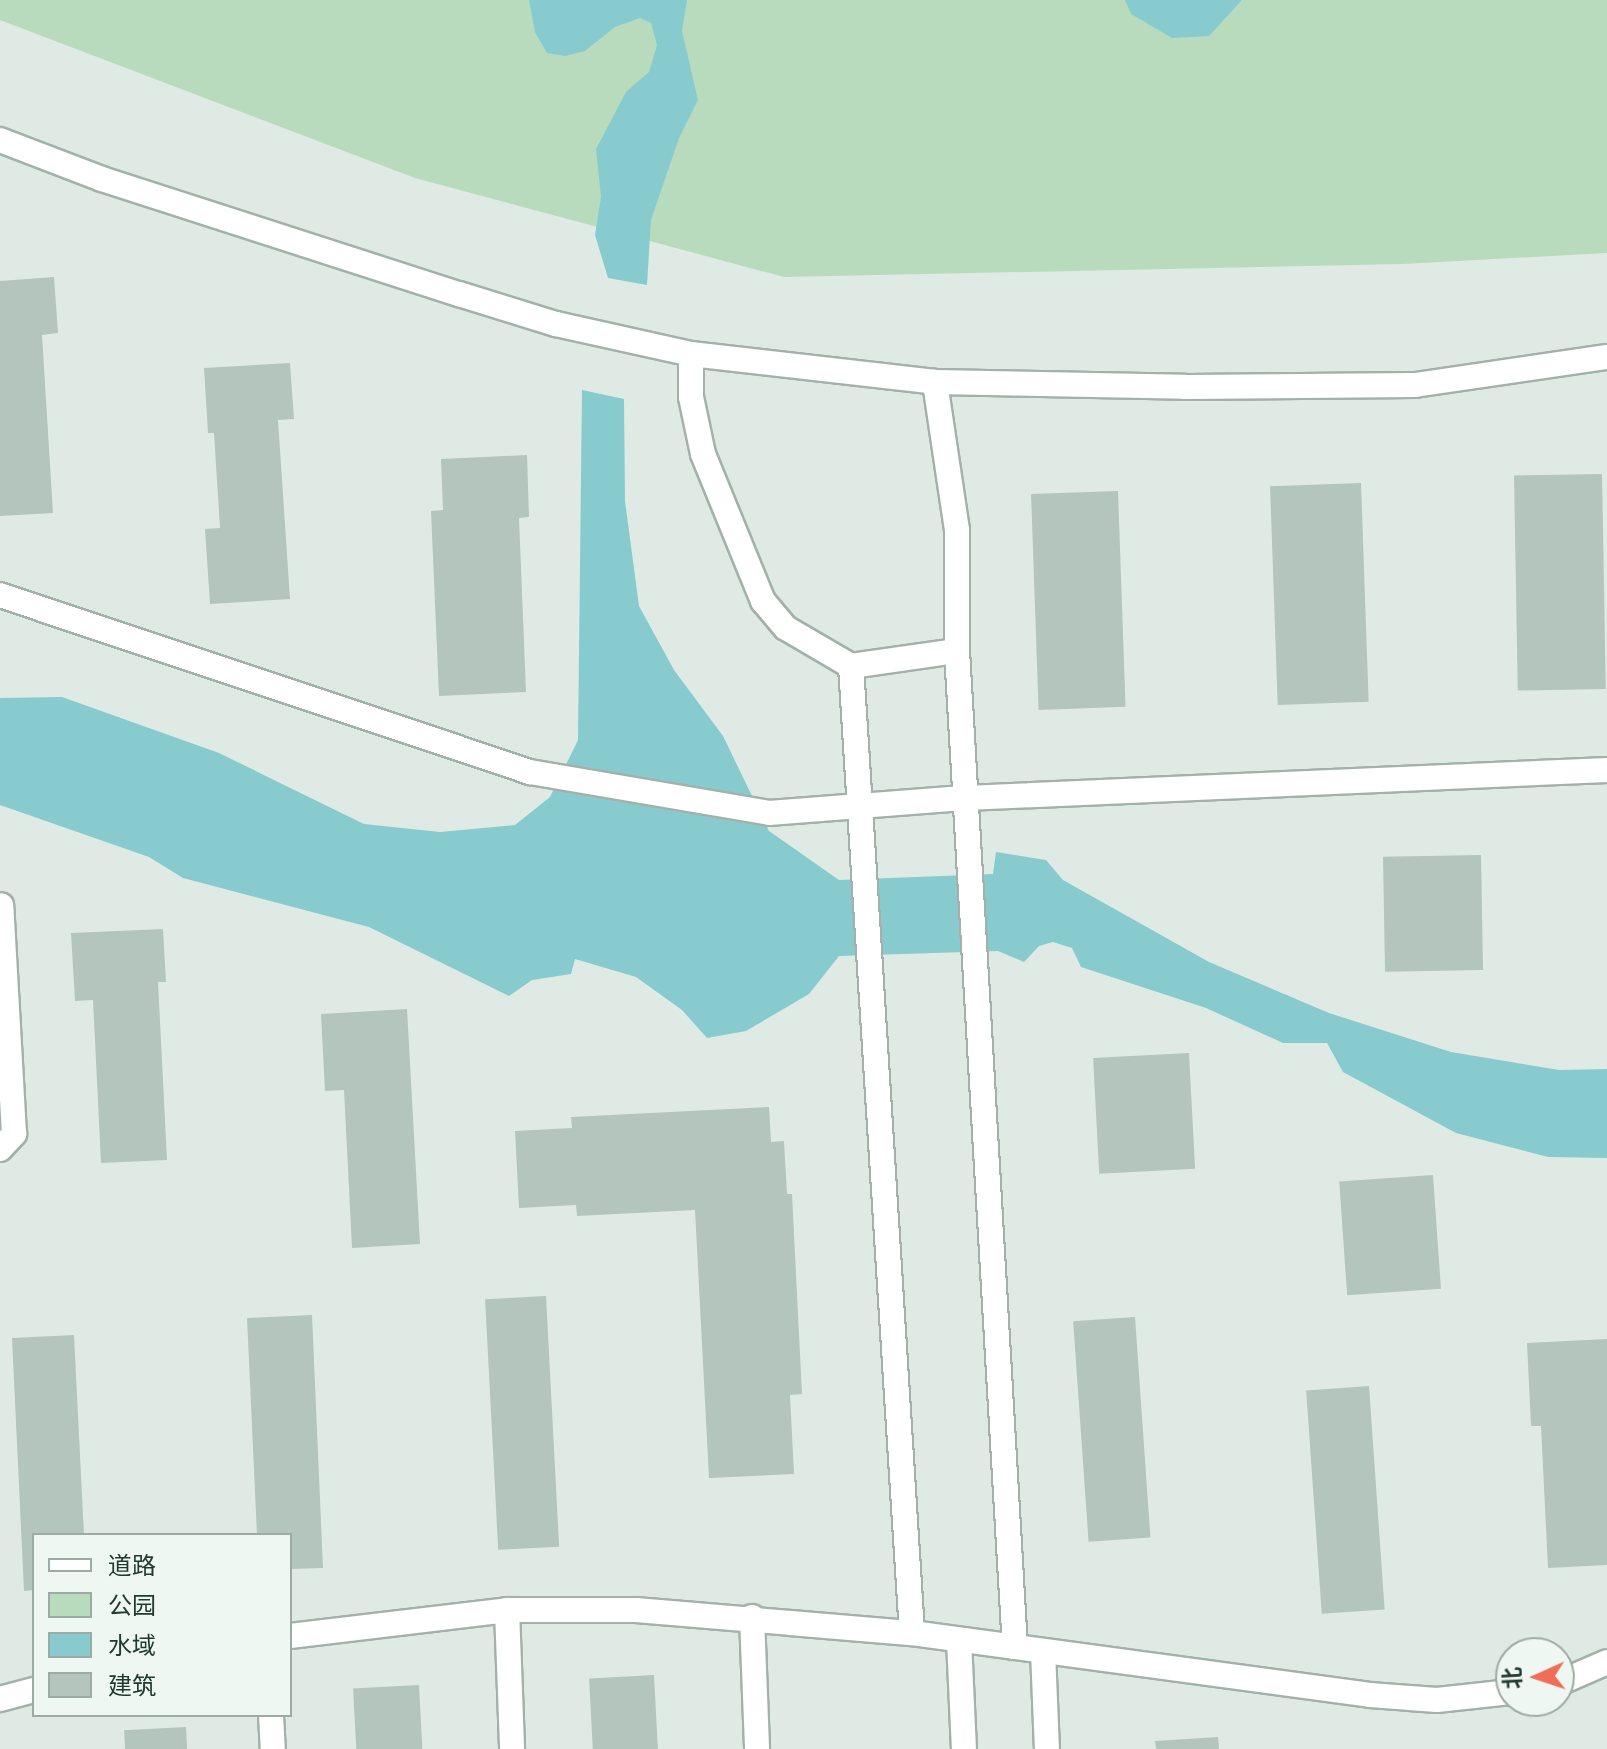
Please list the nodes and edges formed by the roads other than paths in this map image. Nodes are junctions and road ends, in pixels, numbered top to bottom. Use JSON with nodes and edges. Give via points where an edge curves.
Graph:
{"nodes":[{"id":1,"x":0,"y":140,"type":"edge"},
{"id":2,"x":691,"y":354,"type":"junction"},
{"id":3,"x":1607,"y":357,"type":"edge"},
{"id":4,"x":935,"y":382,"type":"junction"},
{"id":5,"x":0,"y":595,"type":"edge"},
{"id":6,"x":957,"y":651,"type":"junction"},
{"id":7,"x":851,"y":666,"type":"junction"},
{"id":8,"x":1607,"y":770,"type":"edge"},
{"id":9,"x":861,"y":807,"type":"junction"},
{"id":10,"x":966,"y":810,"type":"junction"},
{"id":11,"x":1,"y":905,"type":"edge"},
{"id":12,"x":0,"y":1149,"type":"edge"},
{"id":13,"x":507,"y":1610,"type":"junction"},
{"id":14,"x":752,"y":1617,"type":"junction"},
{"id":15,"x":912,"y":1633,"type":"junction"},
{"id":16,"x":292,"y":1636,"type":"edge"},
{"id":17,"x":959,"y":1640,"type":"junction"},
{"id":18,"x":1015,"y":1647,"type":"junction"},
{"id":19,"x":1043,"y":1651,"type":"junction"},
{"id":20,"x":1607,"y":1662,"type":"edge"},
{"id":21,"x":1575,"y":1676,"type":"edge"},
{"id":22,"x":32,"y":1691,"type":"edge"},
{"id":23,"x":1495,"y":1695,"type":"edge"},
{"id":24,"x":0,"y":1699,"type":"edge"},
{"id":25,"x":271,"y":1717,"type":"edge"},
{"id":26,"x":273,"y":1749,"type":"edge"},
{"id":27,"x":512,"y":1749,"type":"edge"},
{"id":28,"x":757,"y":1749,"type":"edge"},
{"id":29,"x":964,"y":1749,"type":"edge"},
{"id":30,"x":1047,"y":1749,"type":"edge"}],
"edges":[{"from":1,"to":2,"type":"street","via":[[102,179],[556,324]]},
{"from":2,"to":4,"type":"street"},
{"from":2,"to":7,"type":"street","via":[[691,397],[703,454],[763,601],[786,628]]},
{"from":3,"to":4,"type":"street","via":[[1415,385]]},
{"from":4,"to":6,"type":"street","via":[[957,530]]},
{"from":5,"to":9,"type":"street","via":[[530,772],[769,813]]},
{"from":6,"to":7,"type":"street"},
{"from":6,"to":10,"type":"street"},
{"from":7,"to":9,"type":"street"},
{"from":8,"to":10,"type":"street"},
{"from":9,"to":10,"type":"street"},
{"from":9,"to":15,"type":"street"},
{"from":10,"to":18,"type":"street"},
{"from":11,"to":12,"type":"street","via":[[14,1134]]},
{"from":13,"to":14,"type":"street"},
{"from":13,"to":16,"type":"street"},
{"from":13,"to":27,"type":"street"},
{"from":14,"to":15,"type":"street"},
{"from":14,"to":28,"type":"street"},
{"from":15,"to":17,"type":"street"},
{"from":17,"to":18,"type":"street"},
{"from":17,"to":29,"type":"street"},
{"from":18,"to":19,"type":"street"},
{"from":19,"to":23,"type":"street","via":[[1370,1695],[1437,1700]]},
{"from":19,"to":30,"type":"street"},
{"from":20,"to":21,"type":"street"},
{"from":22,"to":24,"type":"street"},
{"from":25,"to":26,"type":"street"}]}
